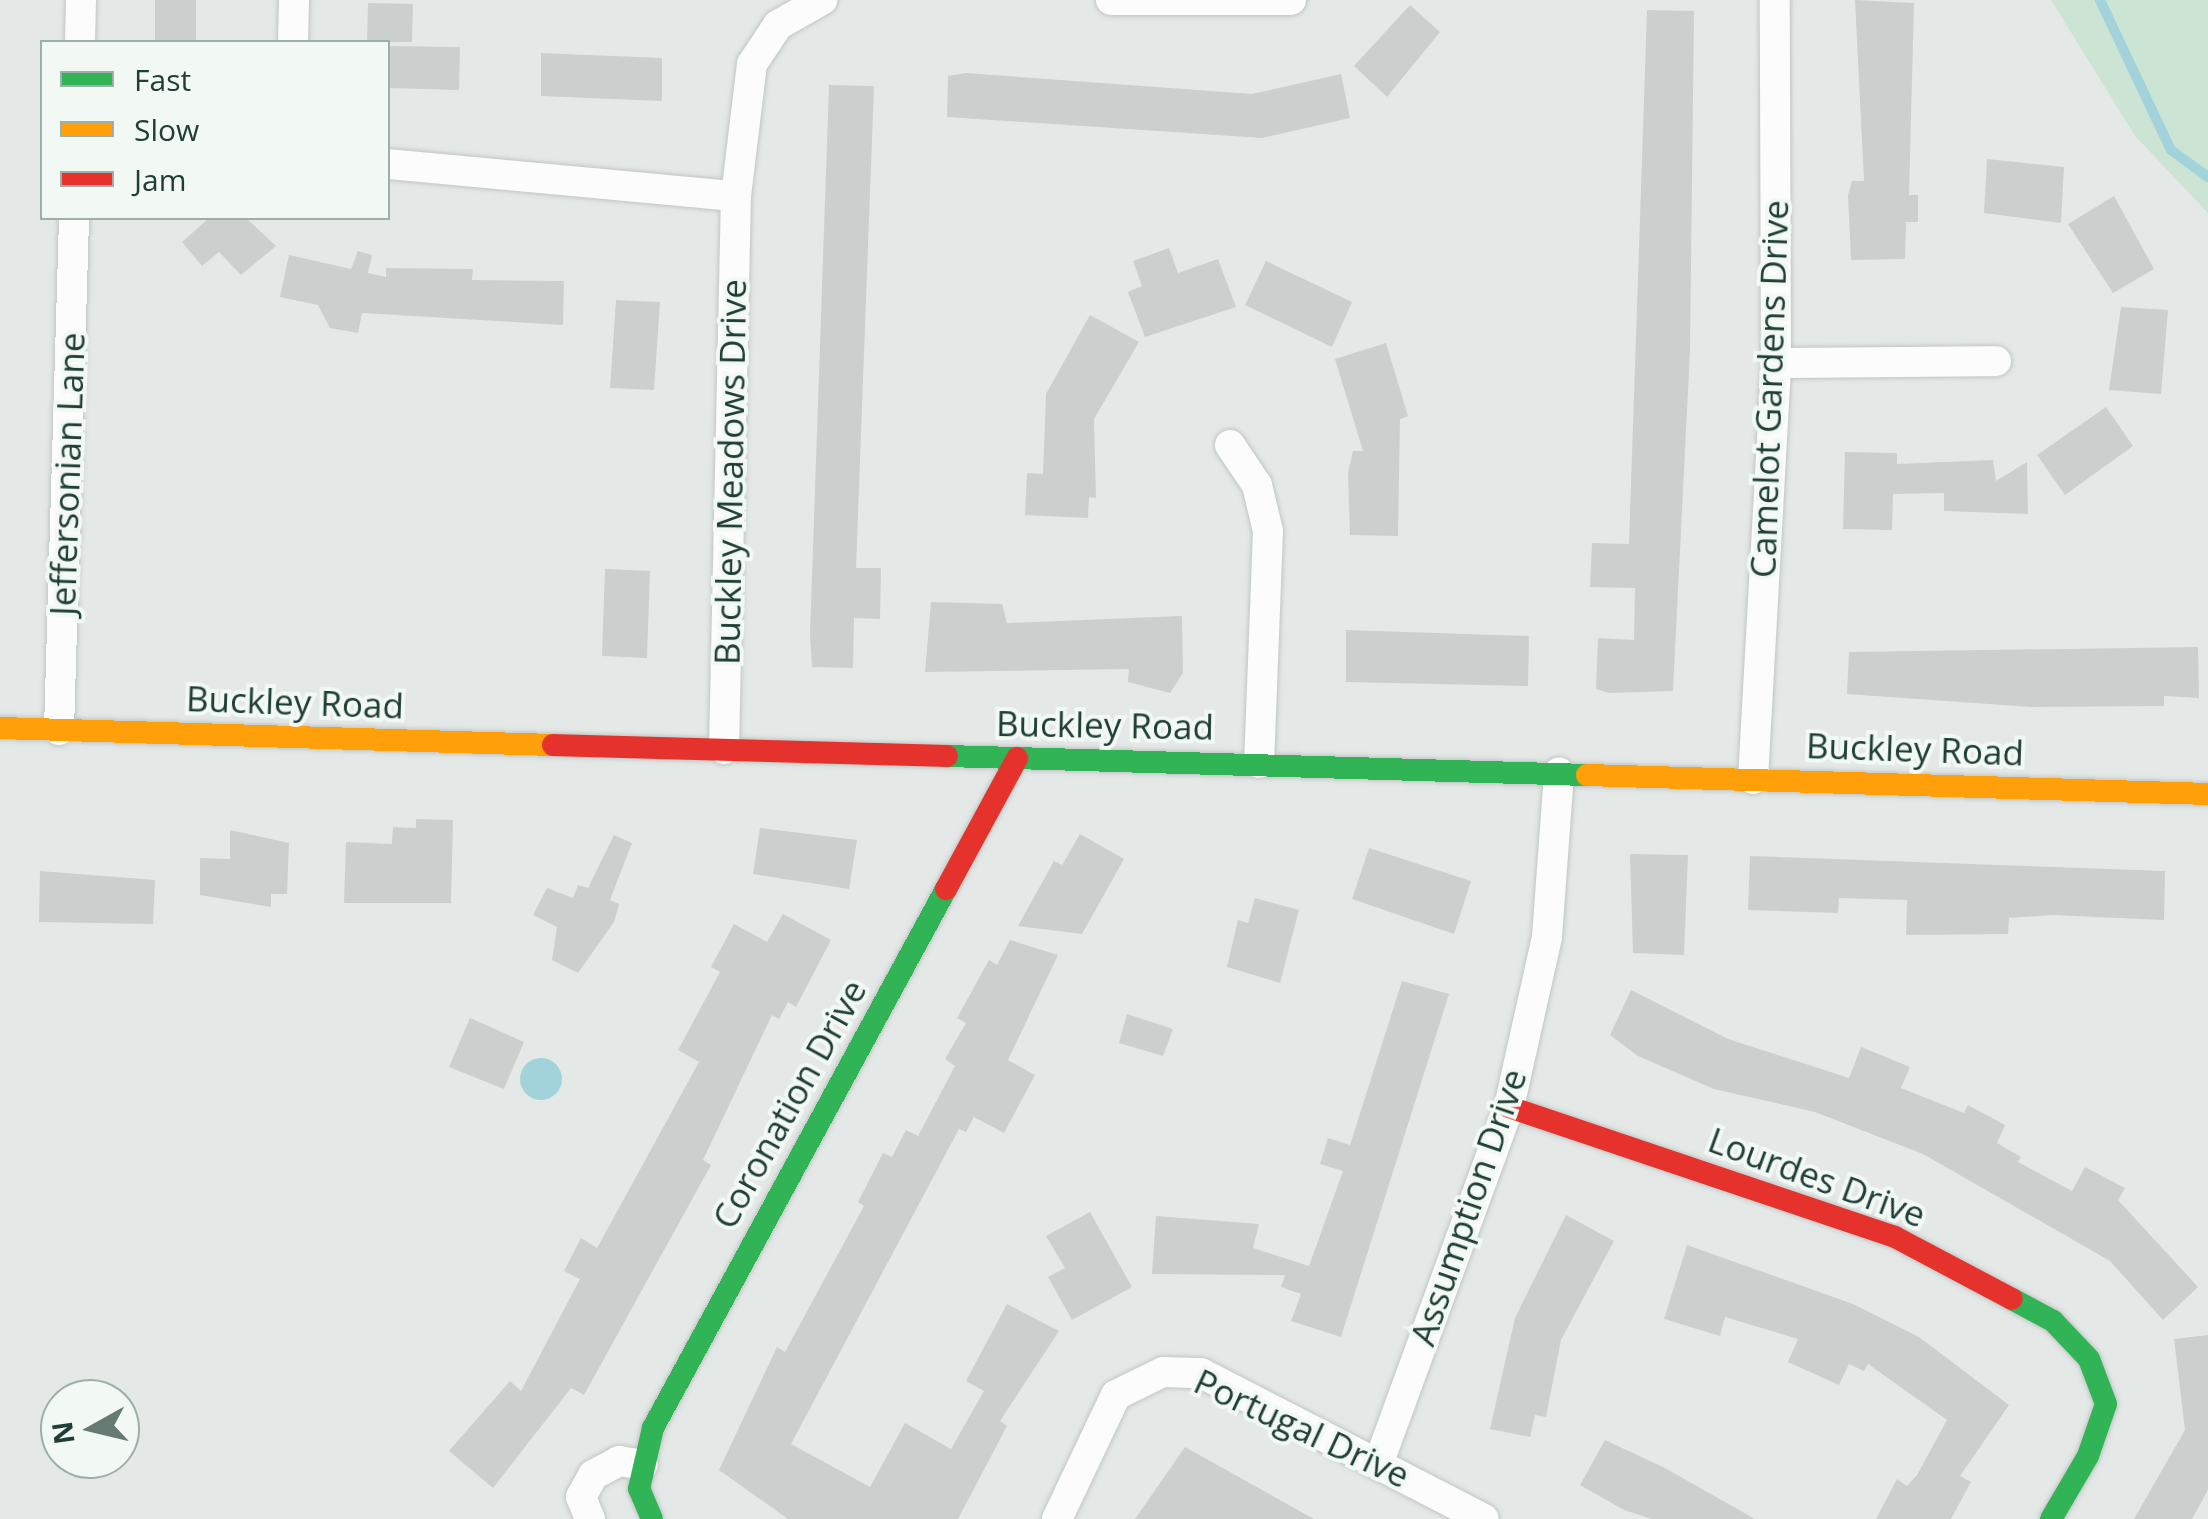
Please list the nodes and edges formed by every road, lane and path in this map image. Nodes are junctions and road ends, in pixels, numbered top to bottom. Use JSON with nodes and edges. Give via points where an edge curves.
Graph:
{"nodes":[{"id":1,"x":81,"y":0,"type":"edge"},
{"id":2,"x":294,"y":0,"type":"edge"},
{"id":3,"x":822,"y":0,"type":"edge"},
{"id":4,"x":1111,"y":0,"type":"edge"},
{"id":5,"x":1291,"y":0,"type":"edge"},
{"id":6,"x":1775,"y":0,"type":"edge"},
{"id":7,"x":80,"y":40,"type":"edge"},
{"id":8,"x":294,"y":40,"type":"edge"},
{"id":9,"x":390,"y":164,"type":"edge"},
{"id":10,"x":736,"y":196,"type":"junction"},
{"id":11,"x":74,"y":220,"type":"edge"},
{"id":12,"x":1996,"y":361,"type":"dead end"},
{"id":13,"x":1776,"y":362,"type":"junction"},
{"id":14,"x":1230,"y":445,"type":"dead end"},
{"id":15,"x":0,"y":728,"type":"edge"},
{"id":16,"x":59,"y":730,"type":"junction"},
{"id":17,"x":724,"y":749,"type":"junction"},
{"id":18,"x":1017,"y":758,"type":"junction"},
{"id":19,"x":1259,"y":763,"type":"junction"},
{"id":20,"x":1559,"y":772,"type":"junction"},
{"id":21,"x":1753,"y":778,"type":"junction"},
{"id":22,"x":2208,"y":794,"type":"edge"},
{"id":23,"x":1509,"y":1107,"type":"junction"},
{"id":24,"x":1380,"y":1459,"type":"junction"},
{"id":25,"x":641,"y":1477,"type":"junction"},
{"id":26,"x":590,"y":1519,"type":"edge"},
{"id":27,"x":652,"y":1519,"type":"edge"},
{"id":28,"x":1057,"y":1519,"type":"edge"},
{"id":29,"x":1484,"y":1519,"type":"edge"},
{"id":30,"x":2051,"y":1519,"type":"edge"}],
"edges":[{"from":1,"to":7,"type":"street"},
{"from":2,"to":8,"type":"street"},
{"from":3,"to":10,"type":"street","name":"Buckley Meadows Drive","via":[[778,25],[752,64]]},
{"from":4,"to":5,"type":"street"},
{"from":6,"to":13,"type":"street","name":"Camelot Gardens Drive"},
{"from":9,"to":10,"type":"street"},
{"from":10,"to":17,"type":"street","name":"Buckley Meadows Drive"},
{"from":11,"to":16,"type":"street","name":"Jeffersonian Lane"},
{"from":12,"to":13,"type":"street"},
{"from":13,"to":21,"type":"street","name":"Camelot Gardens Drive"},
{"from":14,"to":19,"type":"street","via":[[1256,485],[1268,530]]},
{"from":15,"to":16,"type":"street","name":"Buckley Road"},
{"from":16,"to":17,"type":"street","name":"Buckley Road"},
{"from":17,"to":18,"type":"street","name":"Buckley Road"},
{"from":18,"to":19,"type":"street","name":"Buckley Road"},
{"from":18,"to":25,"type":"street","name":"Coronation Drive","via":[[653,1428]]},
{"from":19,"to":20,"type":"street","name":"Buckley Road"},
{"from":20,"to":21,"type":"street","name":"Buckley Road"},
{"from":20,"to":23,"type":"street","name":"Assumption Drive","via":[[1547,936]]},
{"from":21,"to":22,"type":"street","name":"Buckley Road"},
{"from":23,"to":24,"type":"street","name":"Assumption Drive"},
{"from":23,"to":30,"type":"street","name":"Lourdes Drive","via":[[1896,1237],[2054,1321],[2090,1359],[2106,1404],[2088,1456]]},
{"from":24,"to":28,"type":"street","name":"Portugal Drive","via":[[1201,1373],[1162,1372],[1116,1395]]},
{"from":24,"to":29,"type":"street","name":"Portugal Drive"},
{"from":25,"to":26,"type":"street","via":[[619,1461],[594,1475],[580,1496]]},
{"from":25,"to":27,"type":"street"}]}
